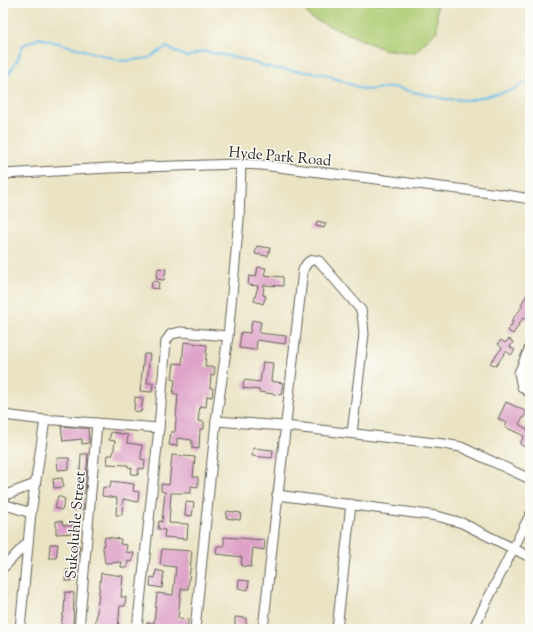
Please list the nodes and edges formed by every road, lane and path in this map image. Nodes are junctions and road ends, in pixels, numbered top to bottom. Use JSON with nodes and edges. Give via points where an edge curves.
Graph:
{"nodes":[{"id":1,"x":241,"y":164,"type":"junction"},
{"id":2,"x":3,"y":174,"type":"edge"},
{"id":3,"x":530,"y":199,"type":"edge"},
{"id":4,"x":228,"y":336,"type":"junction"},
{"id":5,"x":530,"y":347,"type":"edge"},
{"id":6,"x":530,"y":393,"type":"edge"},
{"id":7,"x":3,"y":415,"type":"edge"},
{"id":8,"x":45,"y":420,"type":"junction"},
{"id":9,"x":216,"y":421,"type":"junction"},
{"id":10,"x":97,"y":423,"type":"junction"},
{"id":11,"x":285,"y":426,"type":"junction"},
{"id":12,"x":158,"y":428,"type":"junction"},
{"id":13,"x":352,"y":433,"type":"junction"},
{"id":14,"x":530,"y":479,"type":"edge"},
{"id":15,"x":35,"y":484,"type":"junction"},
{"id":16,"x":277,"y":495,"type":"junction"},
{"id":17,"x":3,"y":496,"type":"edge"},
{"id":18,"x":3,"y":504,"type":"edge"},
{"id":19,"x":351,"y":504,"type":"junction"},
{"id":20,"x":31,"y":513,"type":"junction"},
{"id":21,"x":530,"y":515,"type":"edge"},
{"id":22,"x":28,"y":542,"type":"junction"},
{"id":23,"x":513,"y":547,"type":"junction"},
{"id":24,"x":530,"y":557,"type":"edge"},
{"id":25,"x":3,"y":568,"type":"edge"},
{"id":26,"x":20,"y":629,"type":"edge"},
{"id":27,"x":79,"y":629,"type":"edge"},
{"id":28,"x":137,"y":629,"type":"edge"},
{"id":29,"x":195,"y":629,"type":"edge"},
{"id":30,"x":263,"y":629,"type":"edge"},
{"id":31,"x":336,"y":629,"type":"edge"},
{"id":32,"x":473,"y":629,"type":"edge"}],
"edges":[{"from":1,"to":2,"type":"street","name":"Hyde Park Road"},
{"from":1,"to":3,"type":"street","name":"Hyde Park Road"},
{"from":1,"to":4,"type":"street","via":[[239,220]]},
{"from":4,"to":9,"type":"street"},
{"from":4,"to":12,"type":"street","via":[[182,332],[171,334],[166,341]]},
{"from":5,"to":6,"type":"street","via":[[519,373],[522,387]]},
{"from":7,"to":8,"type":"street"},
{"from":8,"to":10,"type":"street"},
{"from":8,"to":15,"type":"street"},
{"from":9,"to":11,"type":"street"},
{"from":9,"to":29,"type":"street"},
{"from":10,"to":12,"type":"street"},
{"from":10,"to":27,"type":"street","name":"Sukoluhle Street"},
{"from":11,"to":13,"type":"street"},
{"from":11,"to":13,"type":"street","via":[[303,270],[306,263],[315,260],[361,310],[364,322]]},
{"from":11,"to":16,"type":"street"},
{"from":12,"to":28,"type":"street"},
{"from":13,"to":14,"type":"street","via":[[461,447]]},
{"from":15,"to":17,"type":"street"},
{"from":15,"to":20,"type":"street"},
{"from":16,"to":19,"type":"street"},
{"from":16,"to":30,"type":"street"},
{"from":18,"to":20,"type":"street"},
{"from":19,"to":23,"type":"street","via":[[437,516],[462,523]]},
{"from":19,"to":31,"type":"street"},
{"from":20,"to":22,"type":"street"},
{"from":21,"to":23,"type":"street"},
{"from":22,"to":25,"type":"street"},
{"from":22,"to":26,"type":"street"},
{"from":23,"to":24,"type":"street"},
{"from":23,"to":32,"type":"street"}]}
